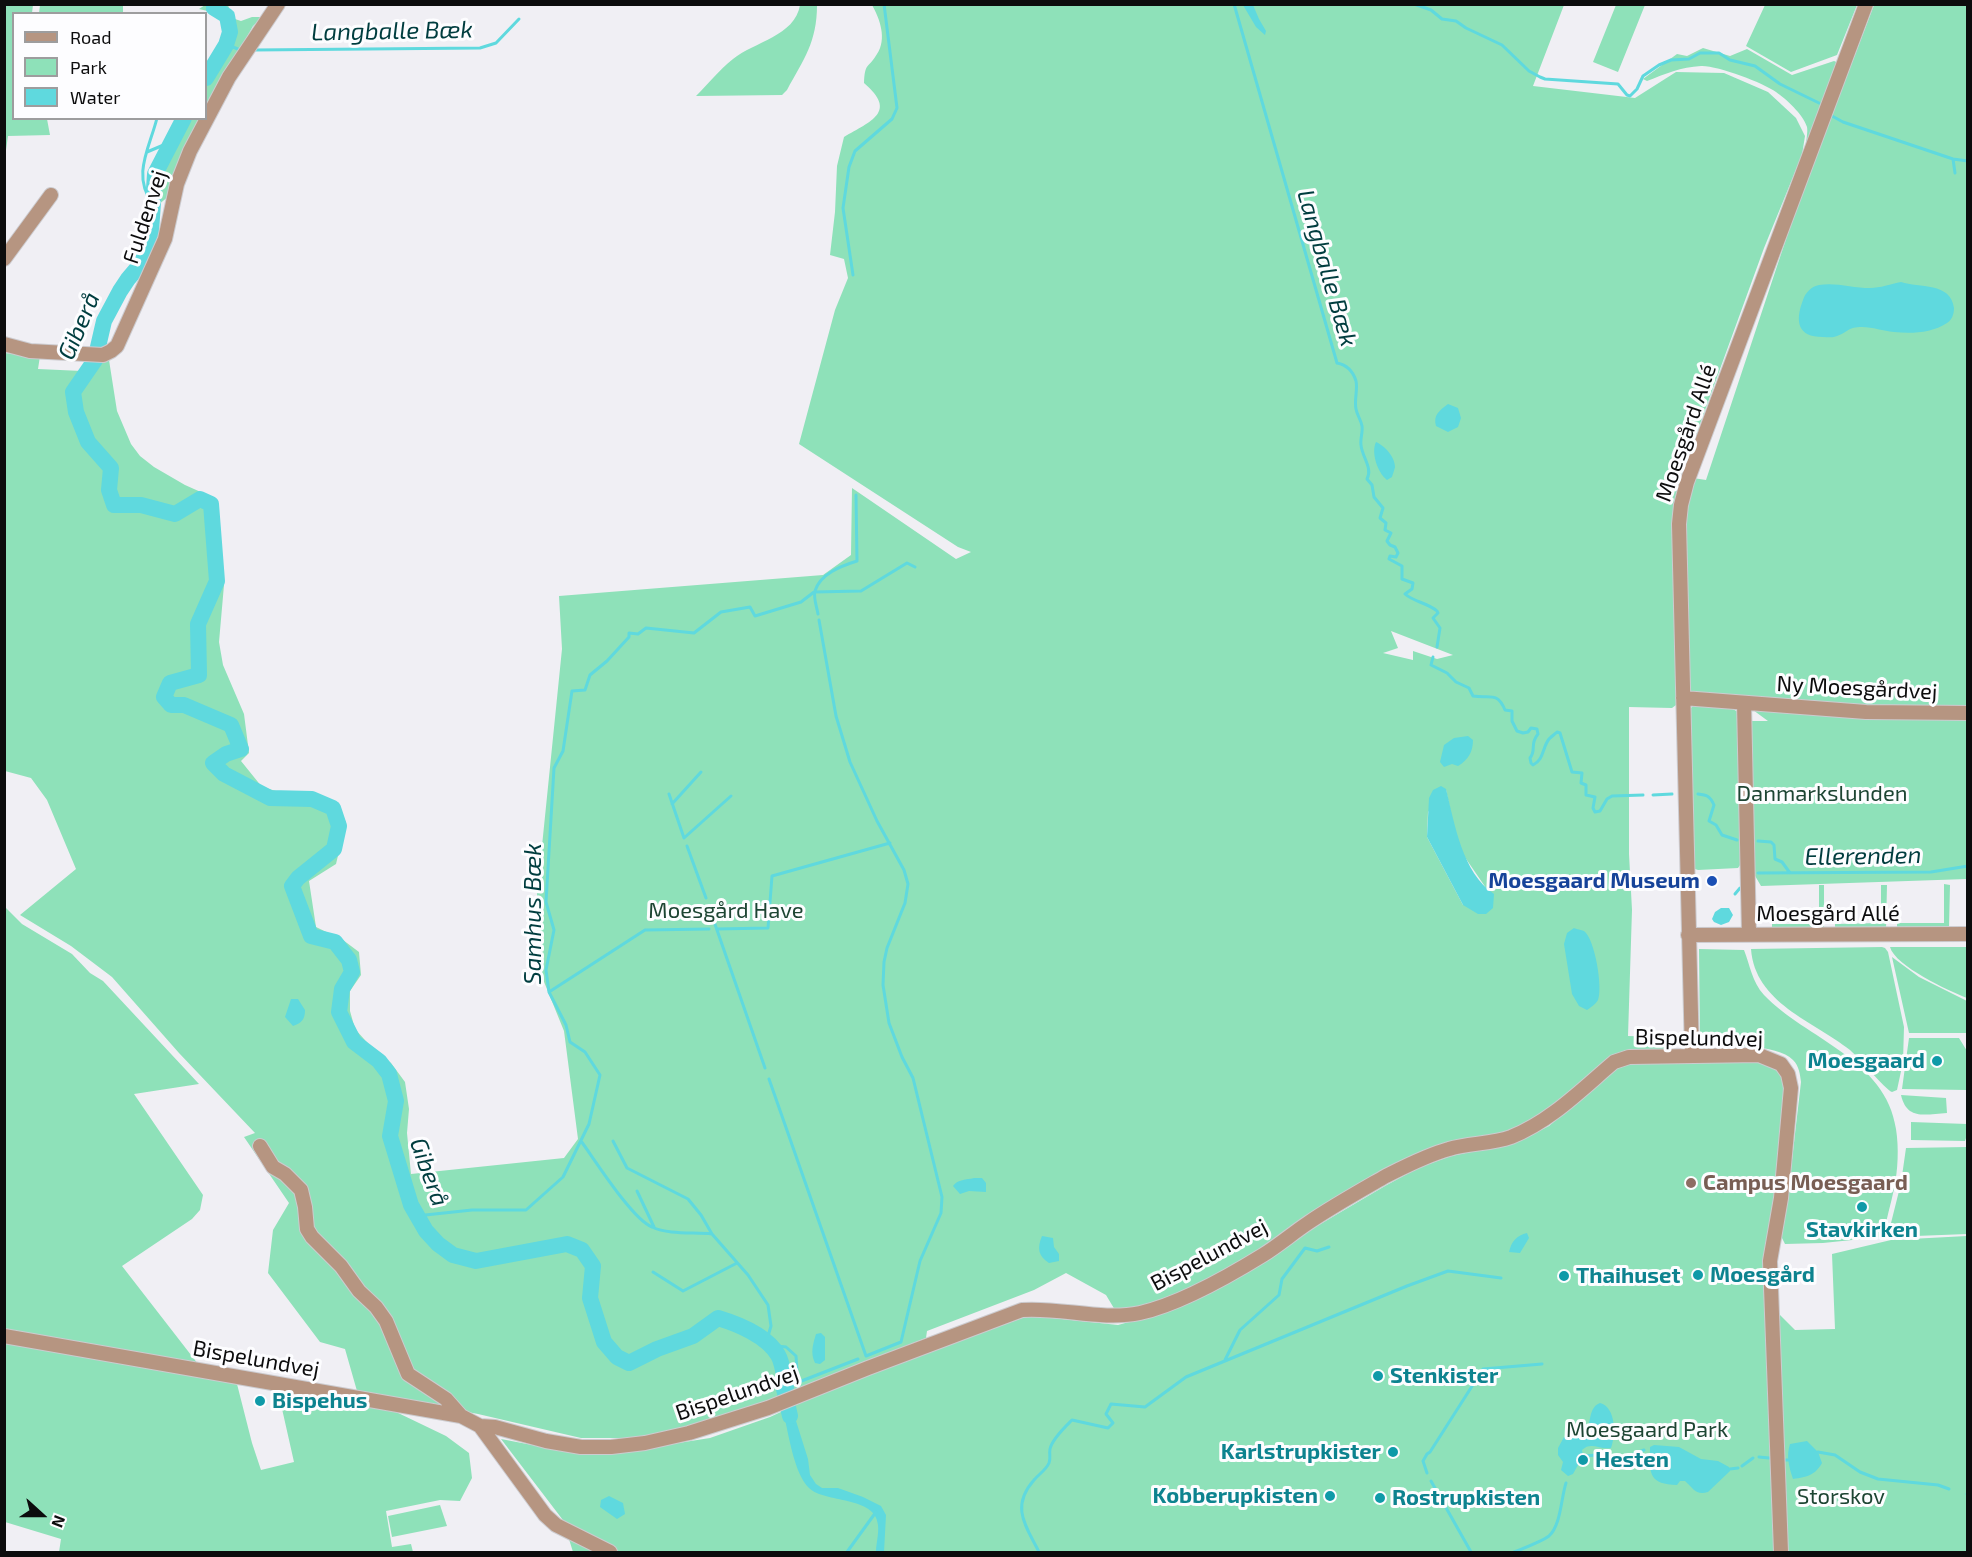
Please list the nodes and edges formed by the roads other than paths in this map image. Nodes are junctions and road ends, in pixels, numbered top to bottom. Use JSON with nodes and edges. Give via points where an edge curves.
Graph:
{"nodes":[{"id":1,"x":278,"y":4,"type":"edge"},
{"id":2,"x":1866,"y":4,"type":"edge"},
{"id":3,"x":207,"y":118,"type":"edge"},
{"id":4,"x":206,"y":120,"type":"edge"},
{"id":5,"x":51,"y":195,"type":"dead end"},
{"id":6,"x":4,"y":259,"type":"edge"},
{"id":7,"x":4,"y":344,"type":"edge"},
{"id":8,"x":1683,"y":698,"type":"junction"},
{"id":9,"x":1744,"y":703,"type":"junction"},
{"id":10,"x":1968,"y":713,"type":"edge"},
{"id":11,"x":1968,"y":934,"type":"edge"},
{"id":12,"x":1688,"y":935,"type":"junction"},
{"id":13,"x":1749,"y":935,"type":"junction"},
{"id":14,"x":1692,"y":1054,"type":"junction"},
{"id":15,"x":261,"y":1146,"type":"dead end"},
{"id":16,"x":4,"y":1336,"type":"edge"},
{"id":17,"x":461,"y":1416,"type":"junction"},
{"id":18,"x":480,"y":1426,"type":"junction"},
{"id":19,"x":610,"y":1552,"type":"edge"},
{"id":20,"x":1781,"y":1552,"type":"edge"}],
"edges":[{"from":1,"to":3,"type":"street","name":"Fuldenvej","via":[[229,76]]},
{"from":2,"to":8,"type":"street","name":"Moesgård Allé","via":[[1687,482],[1679,525]]},
{"from":4,"to":7,"type":"street","name":"Fuldenvej","via":[[177,184],[165,239],[117,346],[103,355],[88,355],[30,351]]},
{"from":5,"to":6,"type":"street"},
{"from":8,"to":9,"type":"street","name":"Ny Moesgårdvej"},
{"from":8,"to":12,"type":"street","name":"Moesgård Allé"},
{"from":9,"to":10,"type":"street","name":"Ny Moesgårdvej","via":[[1866,712]]},
{"from":9,"to":13,"type":"street","name":"Ny Moesgårdvej"},
{"from":11,"to":13,"type":"street","name":"Moesgård Allé"},
{"from":12,"to":13,"type":"street","name":"Moesgård Allé"},
{"from":12,"to":14,"type":"street","name":"Moesgård Allé"},
{"from":14,"to":18,"type":"street","name":"Bispelundvej","via":[[1629,1057],[1614,1062],[1530,1128],[1509,1138],[1450,1149],[1416,1161],[1309,1222],[1264,1254],[1166,1305],[1113,1315],[1022,1310],[768,1408],[645,1443],[581,1447]]},
{"from":14,"to":20,"type":"street","name":"Bispelundvej","via":[[1758,1055],[1781,1064],[1791,1088],[1781,1198],[1770,1261]]},
{"from":15,"to":17,"type":"street","via":[[273,1167],[300,1190],[312,1237],[386,1321],[408,1374],[446,1399]]},
{"from":16,"to":17,"type":"street","name":"Bispelundvej"},
{"from":17,"to":18,"type":"street","name":"Bispelundvej"},
{"from":18,"to":19,"type":"street","via":[[545,1515],[556,1525]]}]}
